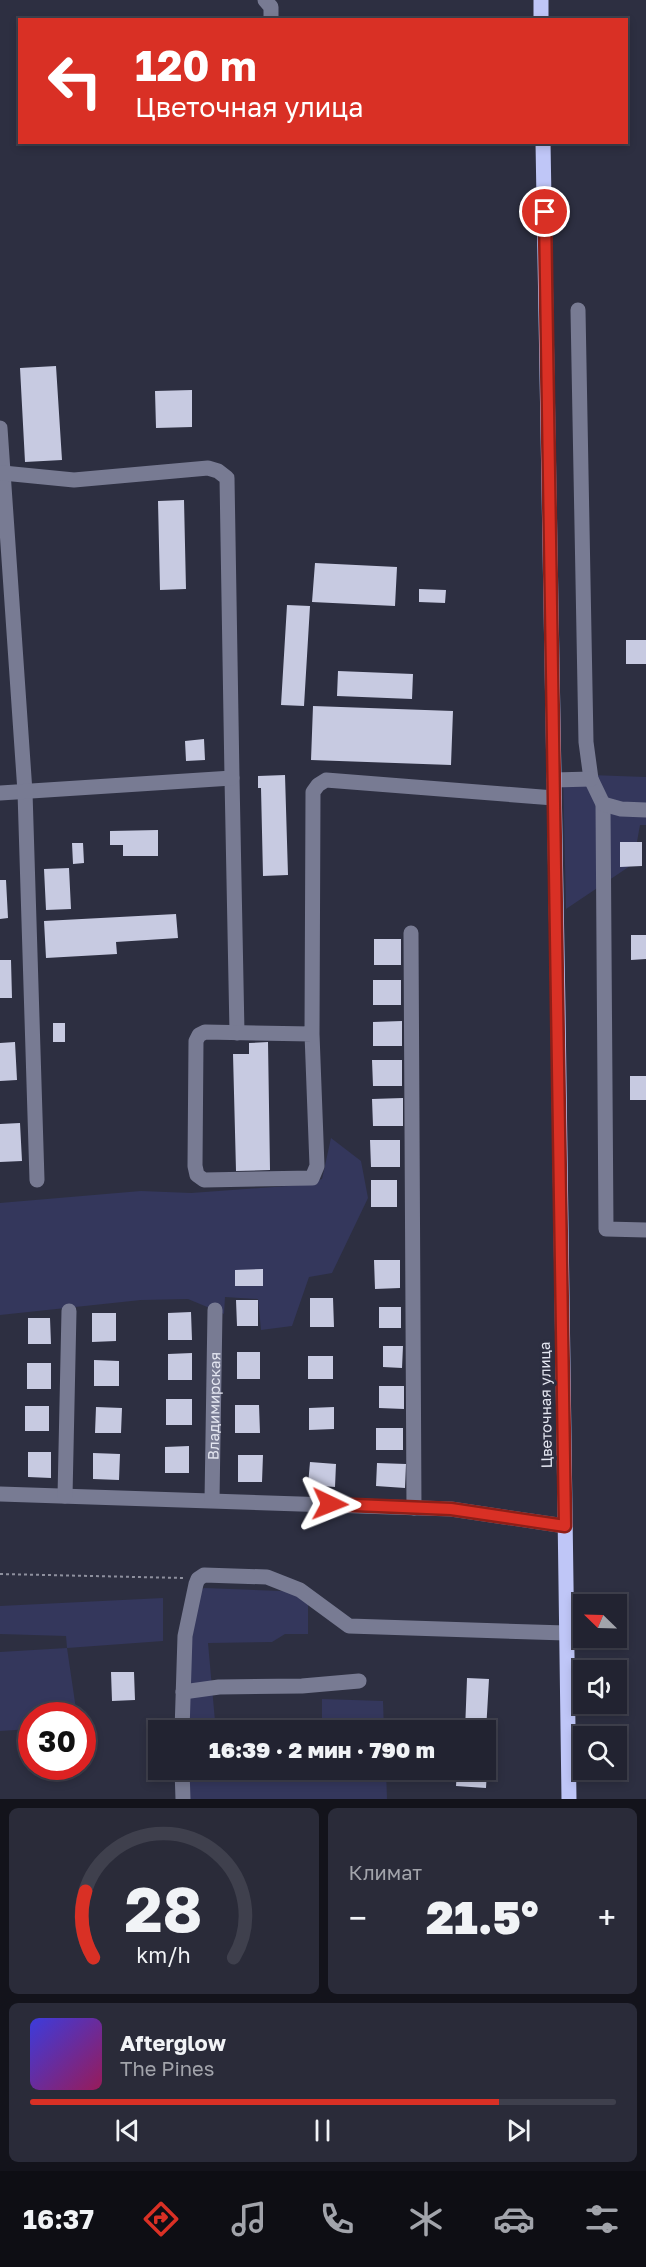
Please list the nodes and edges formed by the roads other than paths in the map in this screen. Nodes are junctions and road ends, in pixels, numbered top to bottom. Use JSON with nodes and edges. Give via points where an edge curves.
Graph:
{"nodes":[{"id":1,"x":541,"y":0,"type":"edge"},
{"id":2,"x":541,"y":18,"type":"edge"},
{"id":3,"x":543,"y":144,"type":"edge"},
{"id":4,"x":578,"y":310,"type":"dead end"},
{"id":5,"x":0,"y":428,"type":"edge"},
{"id":6,"x":3,"y":474,"type":"junction"},
{"id":7,"x":232,"y":778,"type":"junction"},
{"id":8,"x":591,"y":779,"type":"junction"},
{"id":9,"x":554,"y":780,"type":"junction"},
{"id":10,"x":25,"y":792,"type":"junction"},
{"id":11,"x":0,"y":793,"type":"edge"},
{"id":12,"x":554,"y":798,"type":"junction"},
{"id":13,"x":603,"y":804,"type":"junction"},
{"id":14,"x":646,"y":810,"type":"edge"},
{"id":15,"x":411,"y":933,"type":"dead end"},
{"id":16,"x":237,"y":1033,"type":"junction"},
{"id":17,"x":312,"y":1034,"type":"junction"},
{"id":18,"x":37,"y":1180,"type":"dead end"},
{"id":19,"x":646,"y":1230,"type":"edge"},
{"id":20,"x":215,"y":1310,"type":"dead end"},
{"id":21,"x":69,"y":1311,"type":"dead end"},
{"id":22,"x":0,"y":1494,"type":"edge"},
{"id":23,"x":65,"y":1496,"type":"junction"},
{"id":24,"x":212,"y":1500,"type":"junction"},
{"id":25,"x":414,"y":1508,"type":"junction"},
{"id":26,"x":565,"y":1526,"type":"junction"},
{"id":27,"x":566,"y":1633,"type":"junction"},
{"id":28,"x":359,"y":1681,"type":"dead end"},
{"id":29,"x":183,"y":1692,"type":"junction"},
{"id":30,"x":182,"y":1720,"type":"edge"},
{"id":31,"x":182,"y":1780,"type":"edge"},
{"id":32,"x":183,"y":1799,"type":"edge"},
{"id":33,"x":568,"y":1799,"type":"edge"}],
"edges":[{"from":1,"to":2,"type":"main road"},
{"from":3,"to":9,"type":"main road","name":"Цветочная улица"},
{"from":4,"to":8,"type":"street","via":[[586,742]]},
{"from":5,"to":6,"type":"street"},
{"from":6,"to":7,"type":"street","via":[[74,480],[208,468],[226,478]]},
{"from":6,"to":10,"type":"street"},
{"from":7,"to":10,"type":"street"},
{"from":7,"to":16,"type":"street"},
{"from":8,"to":9,"type":"street"},
{"from":8,"to":13,"type":"street"},
{"from":9,"to":12,"type":"main road","name":"Цветочная улица"},
{"from":10,"to":11,"type":"street"},
{"from":10,"to":18,"type":"street"},
{"from":12,"to":17,"type":"street","via":[[326,780],[318,785],[314,792]]},
{"from":12,"to":26,"type":"main road","name":"Цветочная улица"},
{"from":13,"to":14,"type":"street"},
{"from":13,"to":19,"type":"street","via":[[606,1229]]},
{"from":15,"to":25,"type":"street"},
{"from":16,"to":17,"type":"street"},
{"from":16,"to":17,"type":"street","via":[[205,1032],[196,1041],[195,1166],[197,1175],[204,1180],[312,1178],[317,1166]]},
{"from":20,"to":24,"type":"street","name":"Владимирская"},
{"from":21,"to":23,"type":"street"},
{"from":22,"to":23,"type":"street"},
{"from":23,"to":24,"type":"street"},
{"from":24,"to":25,"type":"street"},
{"from":25,"to":26,"type":"street","via":[[451,1509]]},
{"from":26,"to":27,"type":"main road","name":"Цветочная улица"},
{"from":27,"to":29,"type":"street","via":[[348,1626],[300,1590],[267,1576],[204,1575],[198,1578],[185,1636]]},
{"from":27,"to":33,"type":"main road","name":"Цветочная улица"},
{"from":28,"to":29,"type":"street"},
{"from":29,"to":30,"type":"street"},
{"from":31,"to":32,"type":"street"}]}
